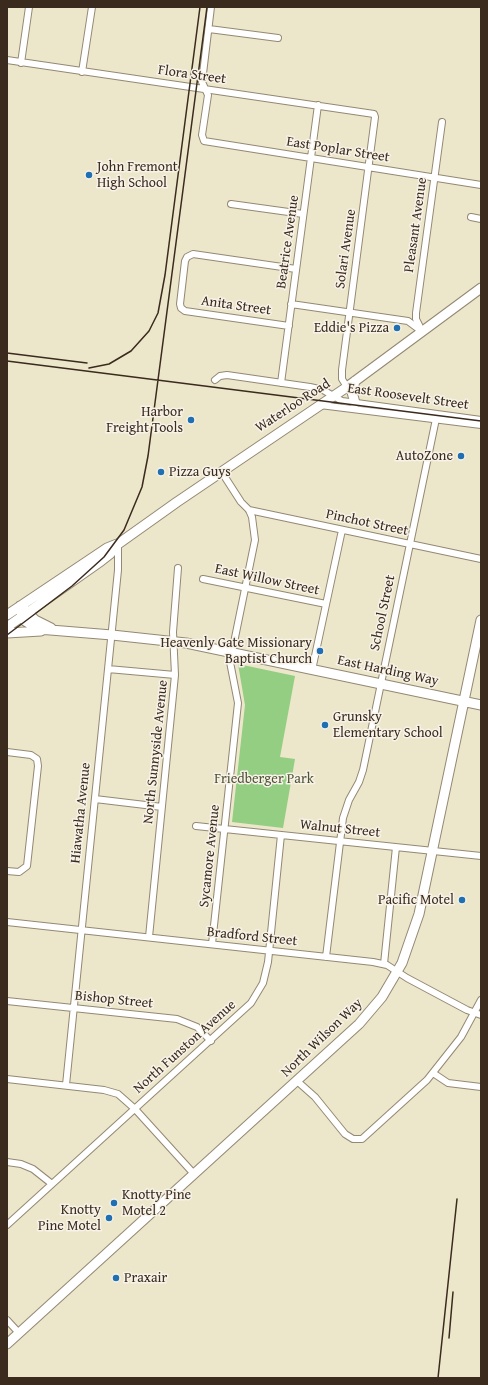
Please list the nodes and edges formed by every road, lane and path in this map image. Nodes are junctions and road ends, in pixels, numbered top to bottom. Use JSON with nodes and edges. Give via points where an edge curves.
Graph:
{"nodes":[{"id":1,"x":29,"y":7,"type":"edge"},
{"id":2,"x":92,"y":7,"type":"edge"},
{"id":3,"x":211,"y":7,"type":"edge"},
{"id":4,"x":209,"y":29,"type":"junction"},
{"id":5,"x":278,"y":38,"type":"dead end"},
{"id":6,"x":7,"y":60,"type":"edge"},
{"id":7,"x":21,"y":63,"type":"junction"},
{"id":8,"x":82,"y":72,"type":"junction"},
{"id":9,"x":205,"y":89,"type":"junction"},
{"id":10,"x":318,"y":105,"type":"junction"},
{"id":11,"x":374,"y":114,"type":"joint"},
{"id":12,"x":442,"y":122,"type":"dead end"},
{"id":13,"x":311,"y":158,"type":"junction"},
{"id":14,"x":369,"y":166,"type":"junction"},
{"id":15,"x":434,"y":176,"type":"junction"},
{"id":16,"x":481,"y":185,"type":"edge"},
{"id":17,"x":231,"y":204,"type":"dead end"},
{"id":18,"x":303,"y":214,"type":"junction"},
{"id":19,"x":471,"y":217,"type":"dead end"},
{"id":20,"x":481,"y":220,"type":"edge"},
{"id":21,"x":296,"y":269,"type":"junction"},
{"id":22,"x":481,"y":288,"type":"edge"},
{"id":23,"x":291,"y":304,"type":"junction"},
{"id":24,"x":349,"y":313,"type":"junction"},
{"id":25,"x":289,"y":326,"type":"junction"},
{"id":26,"x":422,"y":331,"type":"junction"},
{"id":27,"x":215,"y":380,"type":"dead end"},
{"id":28,"x":355,"y":380,"type":"junction"},
{"id":29,"x":281,"y":383,"type":"junction"},
{"id":30,"x":347,"y":387,"type":"junction"},
{"id":31,"x":334,"y":396,"type":"junction"},
{"id":32,"x":356,"y":403,"type":"junction"},
{"id":33,"x":319,"y":405,"type":"junction"},
{"id":34,"x":436,"y":417,"type":"junction"},
{"id":35,"x":481,"y":420,"type":"edge"},
{"id":36,"x":481,"y":425,"type":"edge"},
{"id":37,"x":221,"y":471,"type":"junction"},
{"id":38,"x":249,"y":510,"type":"junction"},
{"id":39,"x":342,"y":530,"type":"junction"},
{"id":40,"x":118,"y":544,"type":"junction"},
{"id":41,"x":410,"y":544,"type":"junction"},
{"id":42,"x":481,"y":559,"type":"edge"},
{"id":43,"x":178,"y":568,"type":"dead end"},
{"id":44,"x":203,"y":579,"type":"dead end"},
{"id":45,"x":246,"y":587,"type":"junction"},
{"id":46,"x":326,"y":604,"type":"junction"},
{"id":47,"x":20,"y":606,"type":"junction"},
{"id":48,"x":7,"y":615,"type":"edge"},
{"id":49,"x":25,"y":615,"type":"junction"},
{"id":50,"x":481,"y":620,"type":"edge"},
{"id":51,"x":7,"y":627,"type":"edge"},
{"id":52,"x":48,"y":630,"type":"junction"},
{"id":53,"x":7,"y":633,"type":"edge"},
{"id":54,"x":112,"y":635,"type":"junction"},
{"id":55,"x":174,"y":641,"type":"junction"},
{"id":56,"x":232,"y":653,"type":"junction"},
{"id":57,"x":108,"y":668,"type":"junction"},
{"id":58,"x":312,"y":670,"type":"junction"},
{"id":59,"x":176,"y":675,"type":"junction"},
{"id":60,"x":381,"y":684,"type":"junction"},
{"id":61,"x":464,"y":702,"type":"junction"},
{"id":62,"x":481,"y":705,"type":"edge"},
{"id":63,"x":10,"y":752,"type":"edge"},
{"id":64,"x":94,"y":799,"type":"junction"},
{"id":65,"x":162,"y":807,"type":"junction"},
{"id":66,"x":196,"y":826,"type":"dead end"},
{"id":67,"x":225,"y":828,"type":"junction"},
{"id":68,"x":281,"y":835,"type":"junction"},
{"id":69,"x":340,"y":841,"type":"junction"},
{"id":70,"x":396,"y":847,"type":"junction"},
{"id":71,"x":432,"y":851,"type":"junction"},
{"id":72,"x":481,"y":856,"type":"edge"},
{"id":73,"x":7,"y":871,"type":"edge"},
{"id":74,"x":7,"y":922,"type":"edge"},
{"id":75,"x":81,"y":930,"type":"junction"},
{"id":76,"x":149,"y":937,"type":"junction"},
{"id":77,"x":212,"y":944,"type":"junction"},
{"id":78,"x":270,"y":951,"type":"junction"},
{"id":79,"x":326,"y":957,"type":"junction"},
{"id":80,"x":384,"y":964,"type":"junction"},
{"id":81,"x":397,"y":972,"type":"junction"},
{"id":82,"x":7,"y":1000,"type":"edge"},
{"id":83,"x":481,"y":1000,"type":"edge"},
{"id":84,"x":73,"y":1008,"type":"junction"},
{"id":85,"x":478,"y":1014,"type":"edge"},
{"id":86,"x":211,"y":1041,"type":"junction"},
{"id":87,"x":433,"y":1073,"type":"junction"},
{"id":88,"x":7,"y":1079,"type":"edge"},
{"id":89,"x":297,"y":1081,"type":"junction"},
{"id":90,"x":66,"y":1085,"type":"junction"},
{"id":91,"x":481,"y":1087,"type":"edge"},
{"id":92,"x":135,"y":1109,"type":"junction"},
{"id":93,"x":7,"y":1162,"type":"edge"},
{"id":94,"x":194,"y":1174,"type":"junction"},
{"id":95,"x":52,"y":1184,"type":"junction"},
{"id":96,"x":7,"y":1225,"type":"edge"},
{"id":97,"x":7,"y":1320,"type":"edge"},
{"id":98,"x":19,"y":1333,"type":"junction"},
{"id":99,"x":7,"y":1344,"type":"edge"}],
"edges":[{"from":1,"to":7,"type":"street"},
{"from":2,"to":8,"type":"street"},
{"from":3,"to":4,"type":"street"},
{"from":4,"to":5,"type":"street"},
{"from":4,"to":9,"type":"street","via":[[202,82]]},
{"from":6,"to":7,"type":"street","name":"Flora Street"},
{"from":7,"to":8,"type":"street","name":"Flora Street"},
{"from":8,"to":9,"type":"street","name":"Flora Street"},
{"from":9,"to":10,"type":"street","name":"Flora Street"},
{"from":9,"to":13,"type":"street","name":"East Poplar Street","via":[[208,95],[202,138],[208,143]]},
{"from":10,"to":11,"type":"street","name":"Flora Street"},
{"from":10,"to":13,"type":"street","name":"Beatrice Avenue"},
{"from":11,"to":14,"type":"street","name":"Solari Avenue"},
{"from":12,"to":15,"type":"street","name":"Pleasant Avenue"},
{"from":13,"to":14,"type":"street","name":"East Poplar Street"},
{"from":13,"to":18,"type":"street","name":"Beatrice Avenue"},
{"from":14,"to":15,"type":"street","name":"East Poplar Street"},
{"from":14,"to":24,"type":"street","name":"Solari Avenue"},
{"from":15,"to":16,"type":"street","name":"East Poplar Street"},
{"from":15,"to":26,"type":"street","name":"Pleasant Avenue","via":[[416,313]]},
{"from":17,"to":18,"type":"street"},
{"from":18,"to":21,"type":"street","name":"Beatrice Avenue"},
{"from":19,"to":20,"type":"street"},
{"from":21,"to":23,"type":"street","name":"Beatrice Avenue"},
{"from":21,"to":25,"type":"street","name":"Anita Street","via":[[193,254],[187,257],[180,304],[184,311]]},
{"from":22,"to":26,"type":"main road","name":"Waterloo Road"},
{"from":23,"to":24,"type":"street"},
{"from":23,"to":25,"type":"street","name":"Beatrice Avenue"},
{"from":24,"to":26,"type":"street","via":[[408,322]]},
{"from":24,"to":30,"type":"street","name":"Solari Avenue","via":[[342,370],[342,379]]},
{"from":25,"to":29,"type":"street","name":"Beatrice Avenue"},
{"from":26,"to":28,"type":"main road","name":"Waterloo Road"},
{"from":27,"to":29,"type":"street","name":"East Roosevelt Street","via":[[227,375]]},
{"from":28,"to":30,"type":"main road","name":"Waterloo Road"},
{"from":28,"to":32,"type":"main road","via":[[352,392]]},
{"from":29,"to":31,"type":"street","name":"East Roosevelt Street","via":[[323,390]]},
{"from":30,"to":31,"type":"main road","name":"Waterloo Road"},
{"from":31,"to":32,"type":"street","name":"East Roosevelt Street","via":[[342,401]]},
{"from":31,"to":33,"type":"main road","name":"Waterloo Road"},
{"from":32,"to":34,"type":"street","name":"East Roosevelt Street"},
{"from":33,"to":34,"type":"street","name":"East Roosevelt Street"},
{"from":33,"to":37,"type":"main road","name":"Waterloo Road"},
{"from":34,"to":35,"type":"street","name":"East Roosevelt Street"},
{"from":34,"to":36,"type":"street","name":"East Roosevelt Street"},
{"from":34,"to":41,"type":"street","name":"School Street"},
{"from":37,"to":38,"type":"street","name":"Sycamore Avenue"},
{"from":37,"to":40,"type":"main road","name":"Waterloo Road"},
{"from":38,"to":39,"type":"street","name":"Pinchot Street"},
{"from":38,"to":45,"type":"street","name":"Sycamore Avenue","via":[[255,540]]},
{"from":39,"to":41,"type":"street","name":"Pinchot Street"},
{"from":39,"to":46,"type":"street"},
{"from":40,"to":47,"type":"main road","name":"Waterloo Road","via":[[107,548]]},
{"from":40,"to":49,"type":"main road","name":"Waterloo Road","via":[[110,554]]},
{"from":40,"to":54,"type":"street","name":"Hiawatha Avenue"},
{"from":41,"to":42,"type":"street","name":"Pinchot Street"},
{"from":41,"to":60,"type":"street","name":"School Street"},
{"from":43,"to":55,"type":"street","name":"North Sunnyside Avenue"},
{"from":44,"to":45,"type":"street","name":"East Willow Street"},
{"from":45,"to":46,"type":"street","name":"East Willow Street"},
{"from":45,"to":56,"type":"street","name":"Sycamore Avenue"},
{"from":46,"to":58,"type":"street"},
{"from":47,"to":48,"type":"main road","name":"Waterloo Road"},
{"from":47,"to":49,"type":"main road"},
{"from":49,"to":51,"type":"main road","name":"Waterloo Road"},
{"from":49,"to":52,"type":"main road","name":"East Harding Way","via":[[33,627]]},
{"from":50,"to":61,"type":"main road","name":"North Wilson Way"},
{"from":52,"to":53,"type":"main road"},
{"from":52,"to":54,"type":"main road","name":"East Harding Way"},
{"from":54,"to":55,"type":"main road","name":"East Harding Way"},
{"from":54,"to":57,"type":"street","name":"Hiawatha Avenue"},
{"from":55,"to":56,"type":"main road","name":"East Harding Way"},
{"from":55,"to":59,"type":"street","name":"North Sunnyside Avenue"},
{"from":56,"to":58,"type":"main road","name":"East Harding Way"},
{"from":56,"to":67,"type":"street","name":"Sycamore Avenue","via":[[230,664],[238,703]]},
{"from":57,"to":59,"type":"street"},
{"from":57,"to":64,"type":"street","name":"Hiawatha Avenue"},
{"from":58,"to":60,"type":"main road","name":"East Harding Way"},
{"from":59,"to":65,"type":"street","name":"North Sunnyside Avenue"},
{"from":60,"to":61,"type":"main road","name":"East Harding Way"},
{"from":60,"to":69,"type":"street","name":"School Street","via":[[361,776],[344,812]]},
{"from":61,"to":62,"type":"main road","name":"East Harding Way"},
{"from":61,"to":71,"type":"main road","name":"North Wilson Way"},
{"from":63,"to":73,"type":"street","via":[[33,756],[38,766],[27,866],[19,872]]},
{"from":64,"to":65,"type":"street"},
{"from":64,"to":75,"type":"street","name":"Hiawatha Avenue"},
{"from":65,"to":76,"type":"street","name":"North Sunnyside Avenue"},
{"from":66,"to":67,"type":"street","name":"Walnut Street"},
{"from":67,"to":68,"type":"street","name":"Walnut Street"},
{"from":67,"to":77,"type":"street","name":"Sycamore Avenue"},
{"from":68,"to":69,"type":"street","name":"Walnut Street"},
{"from":68,"to":78,"type":"street","name":"North Funston Avenue"},
{"from":69,"to":70,"type":"street","name":"Walnut Street"},
{"from":69,"to":79,"type":"street","name":"School Street"},
{"from":70,"to":71,"type":"street","name":"Walnut Street"},
{"from":70,"to":80,"type":"street"},
{"from":71,"to":72,"type":"street","name":"Walnut Street"},
{"from":71,"to":81,"type":"main road","name":"North Wilson Way","via":[[415,928]]},
{"from":74,"to":75,"type":"street","name":"Bradford Street"},
{"from":75,"to":76,"type":"street","name":"Bradford Street"},
{"from":75,"to":84,"type":"street","name":"Hiawatha Avenue"},
{"from":76,"to":77,"type":"street","name":"Bradford Street"},
{"from":77,"to":78,"type":"street","name":"Bradford Street"},
{"from":78,"to":79,"type":"street","name":"Bradford Street"},
{"from":78,"to":86,"type":"street","name":"North Funston Avenue","via":[[266,975],[260,990],[244,1011]]},
{"from":79,"to":80,"type":"street","name":"Bradford Street"},
{"from":80,"to":81,"type":"street","name":"Bradford Street"},
{"from":81,"to":85,"type":"street","name":"Bradford Street"},
{"from":81,"to":89,"type":"main road","name":"North Wilson Way","via":[[378,1002],[359,1024]]},
{"from":82,"to":84,"type":"street","name":"Bishop Street"},
{"from":83,"to":85,"type":"street"},
{"from":84,"to":86,"type":"street","name":"Bishop Street","via":[[177,1019],[197,1027]]},
{"from":84,"to":90,"type":"street","name":"Hiawatha Avenue"},
{"from":85,"to":87,"type":"street"},
{"from":86,"to":92,"type":"street","name":"North Funston Avenue"},
{"from":87,"to":89,"type":"street","via":[[412,1095],[362,1138],[353,1139],[345,1134],[315,1097]]},
{"from":87,"to":91,"type":"street","via":[[448,1083]]},
{"from":88,"to":90,"type":"street"},
{"from":89,"to":94,"type":"main road","name":"North Wilson Way"},
{"from":90,"to":92,"type":"street","via":[[113,1092]]},
{"from":92,"to":94,"type":"street"},
{"from":92,"to":95,"type":"street","name":"North Funston Avenue"},
{"from":93,"to":95,"type":"street","via":[[33,1169]]},
{"from":94,"to":98,"type":"main road","name":"North Wilson Way"},
{"from":95,"to":96,"type":"street","name":"North Funston Avenue"},
{"from":97,"to":98,"type":"street"},
{"from":98,"to":99,"type":"main road","name":"North Wilson Way"}]}
